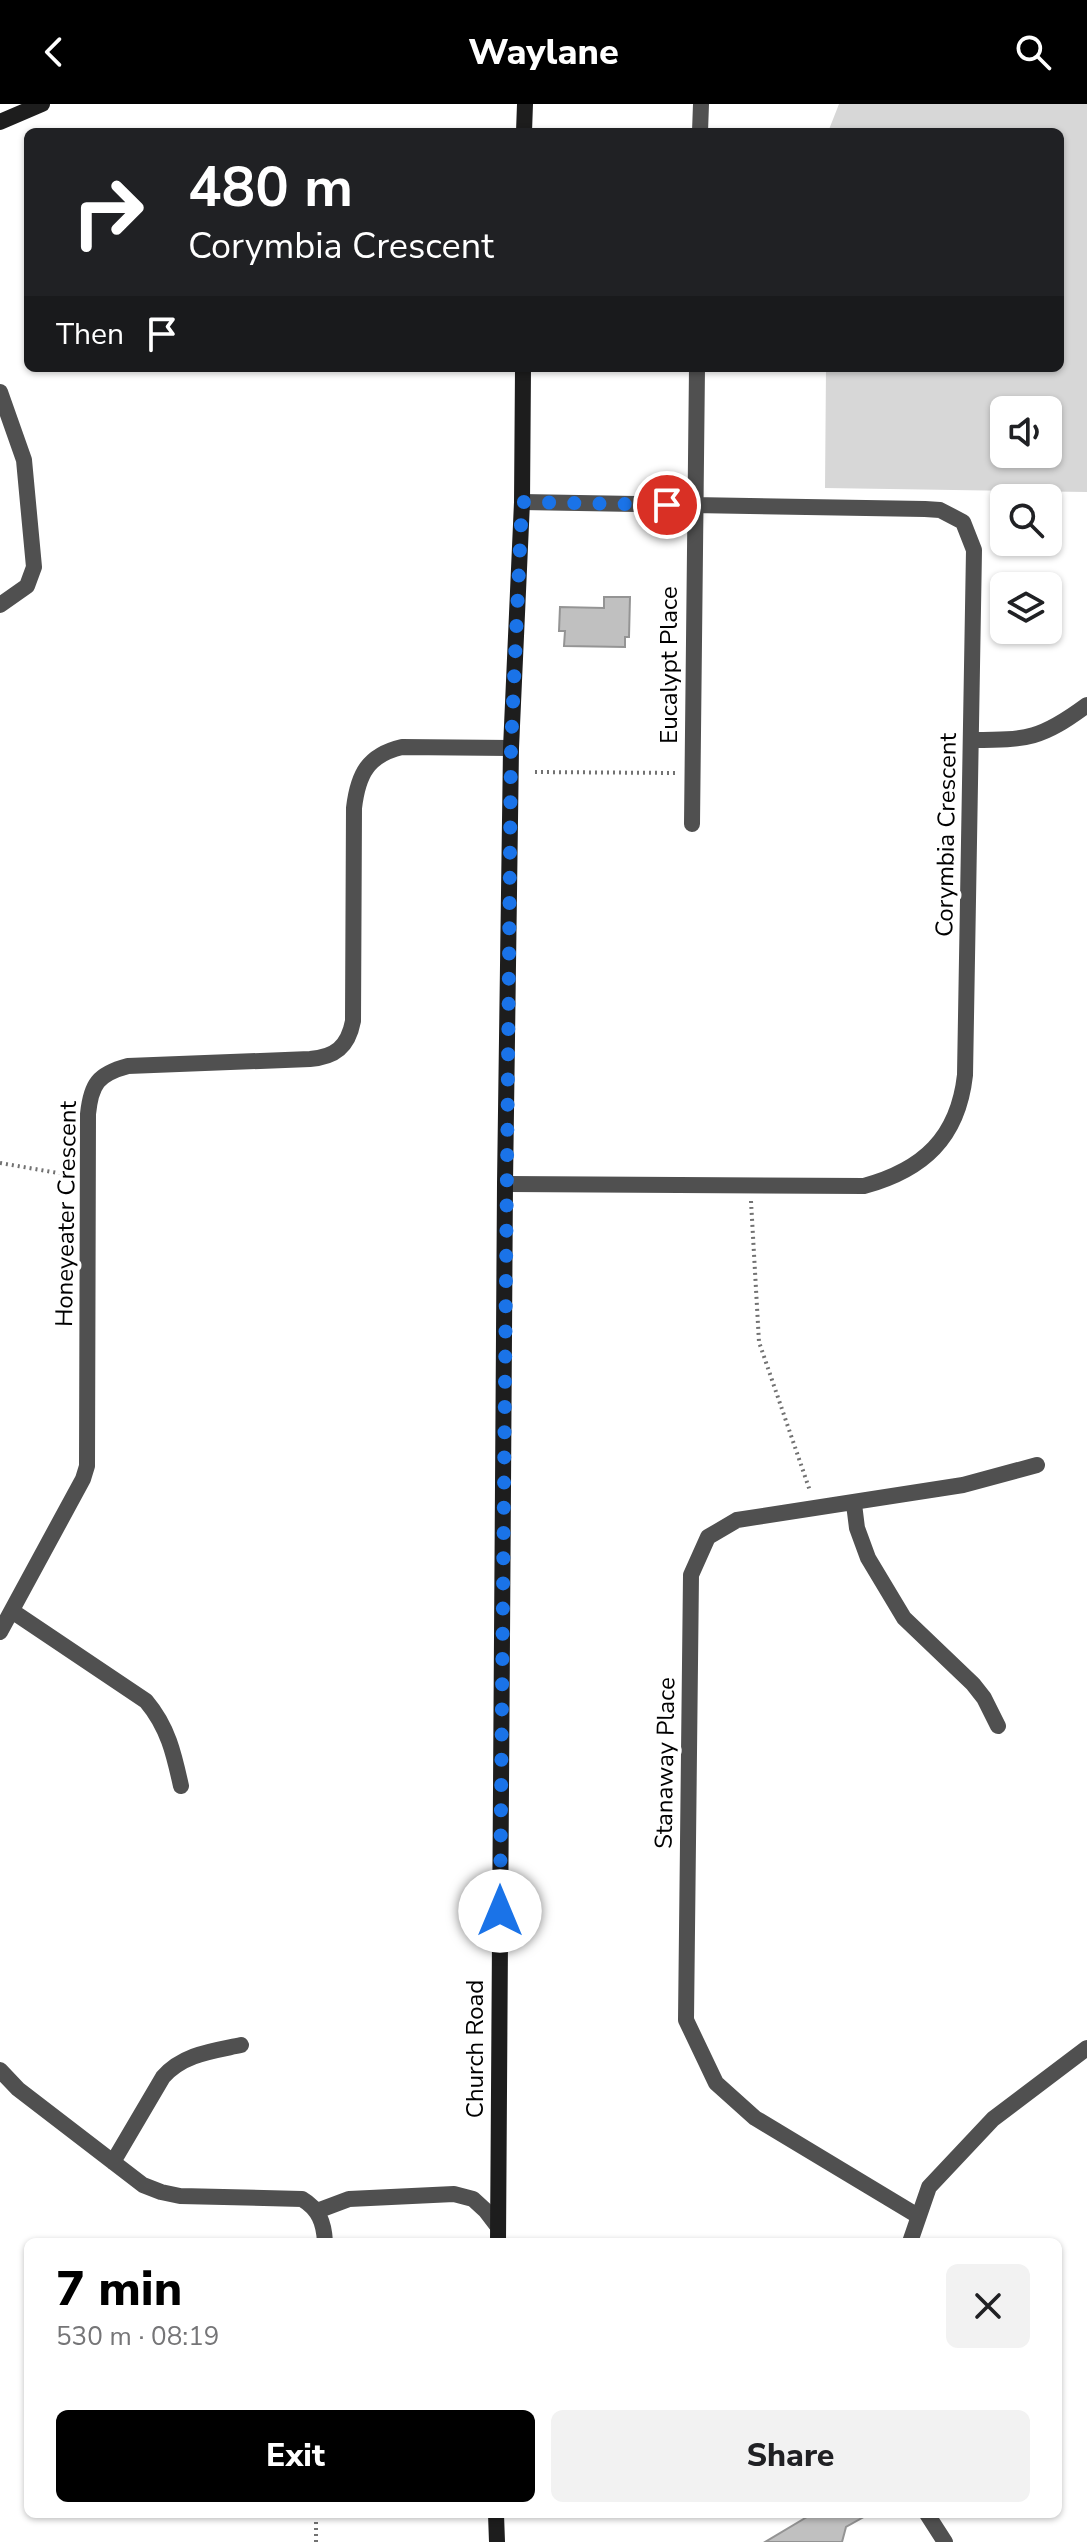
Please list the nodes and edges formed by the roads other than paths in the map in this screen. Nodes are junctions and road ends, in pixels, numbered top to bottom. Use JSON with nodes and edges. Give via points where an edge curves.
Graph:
{"nodes":[{"id":1,"x":42,"y":104,"type":"edge"},
{"id":2,"x":525,"y":104,"type":"edge"},
{"id":3,"x":701,"y":104,"type":"edge"},
{"id":4,"x":0,"y":122,"type":"edge"},
{"id":5,"x":524,"y":128,"type":"edge"},
{"id":6,"x":700,"y":128,"type":"edge"},
{"id":7,"x":523,"y":372,"type":"edge"},
{"id":8,"x":697,"y":372,"type":"edge"},
{"id":9,"x":0,"y":392,"type":"edge"},
{"id":10,"x":522,"y":502,"type":"junction"},
{"id":11,"x":695,"y":506,"type":"junction"},
{"id":12,"x":0,"y":605,"type":"edge"},
{"id":13,"x":1087,"y":705,"type":"edge"},
{"id":14,"x":972,"y":740,"type":"junction"},
{"id":15,"x":511,"y":748,"type":"junction"},
{"id":16,"x":692,"y":824,"type":"dead end"},
{"id":17,"x":505,"y":1184,"type":"junction"},
{"id":18,"x":1037,"y":1465,"type":"dead end"},
{"id":19,"x":854,"y":1504,"type":"junction"},
{"id":20,"x":12,"y":1611,"type":"junction"},
{"id":21,"x":0,"y":1632,"type":"edge"},
{"id":22,"x":998,"y":1726,"type":"dead end"},
{"id":23,"x":181,"y":1786,"type":"dead end"},
{"id":24,"x":241,"y":2045,"type":"dead end"},
{"id":25,"x":1087,"y":2048,"type":"edge"},
{"id":26,"x":0,"y":2070,"type":"edge"},
{"id":27,"x":113,"y":2162,"type":"junction"},
{"id":28,"x":317,"y":2211,"type":"junction"},
{"id":29,"x":918,"y":2216,"type":"junction"},
{"id":30,"x":498,"y":2235,"type":"edge"},
{"id":31,"x":325,"y":2238,"type":"edge"},
{"id":32,"x":911,"y":2238,"type":"edge"},
{"id":33,"x":496,"y":2518,"type":"edge"},
{"id":34,"x":930,"y":2518,"type":"edge"},
{"id":35,"x":497,"y":2542,"type":"edge"},
{"id":36,"x":945,"y":2542,"type":"edge"}],
"edges":[{"from":1,"to":4,"type":"main road"},
{"from":2,"to":5,"type":"main road"},
{"from":3,"to":6,"type":"street"},
{"from":7,"to":10,"type":"main road","name":"Church Road"},
{"from":8,"to":11,"type":"street","name":"Eucalypt Place"},
{"from":9,"to":12,"type":"street","via":[[24,460],[34,567],[27,586]]},
{"from":10,"to":11,"type":"street","name":"Corymbia Crescent"},
{"from":10,"to":15,"type":"main road","name":"Church Road"},
{"from":11,"to":14,"type":"street","name":"Corymbia Crescent","via":[[925,509],[963,522],[974,550]]},
{"from":11,"to":16,"type":"street","name":"Eucalypt Place"},
{"from":13,"to":14,"type":"street","via":[[1049,732]]},
{"from":14,"to":17,"type":"street","name":"Corymbia Crescent","via":[[962,1101],[954,1121],[923,1160],[864,1186]]},
{"from":15,"to":17,"type":"main road","name":"Church Road"},
{"from":15,"to":20,"type":"street","name":"Honeyeater Crescent","via":[[402,747],[385,751],[359,778],[354,808],[353,1021],[336,1053],[324,1058],[128,1066],[109,1072],[91,1091],[87,1466]]},
{"from":17,"to":30,"type":"main road","name":"Church Road"},
{"from":18,"to":19,"type":"street","name":"Stanaway Place","via":[[963,1485]]},
{"from":19,"to":22,"type":"street","via":[[865,1551],[904,1618],[973,1684]]},
{"from":19,"to":29,"type":"street","name":"Stanaway Place","via":[[737,1520],[708,1537],[691,1575],[686,2020],[716,2083],[755,2118]]},
{"from":20,"to":21,"type":"street","name":"Honeyeater Crescent"},
{"from":20,"to":23,"type":"street","via":[[146,1701],[169,1736]]},
{"from":24,"to":27,"type":"street","via":[[173,2066]]},
{"from":25,"to":29,"type":"street","via":[[993,2119],[929,2187]]},
{"from":26,"to":27,"type":"street"},
{"from":27,"to":28,"type":"street","via":[[161,2192],[289,2197],[302,2199]]},
{"from":28,"to":30,"type":"street","via":[[349,2199],[454,2194],[473,2199],[485,2210]]},
{"from":28,"to":31,"type":"street"},
{"from":29,"to":32,"type":"street"},
{"from":33,"to":35,"type":"main road"},
{"from":34,"to":36,"type":"street"}]}
